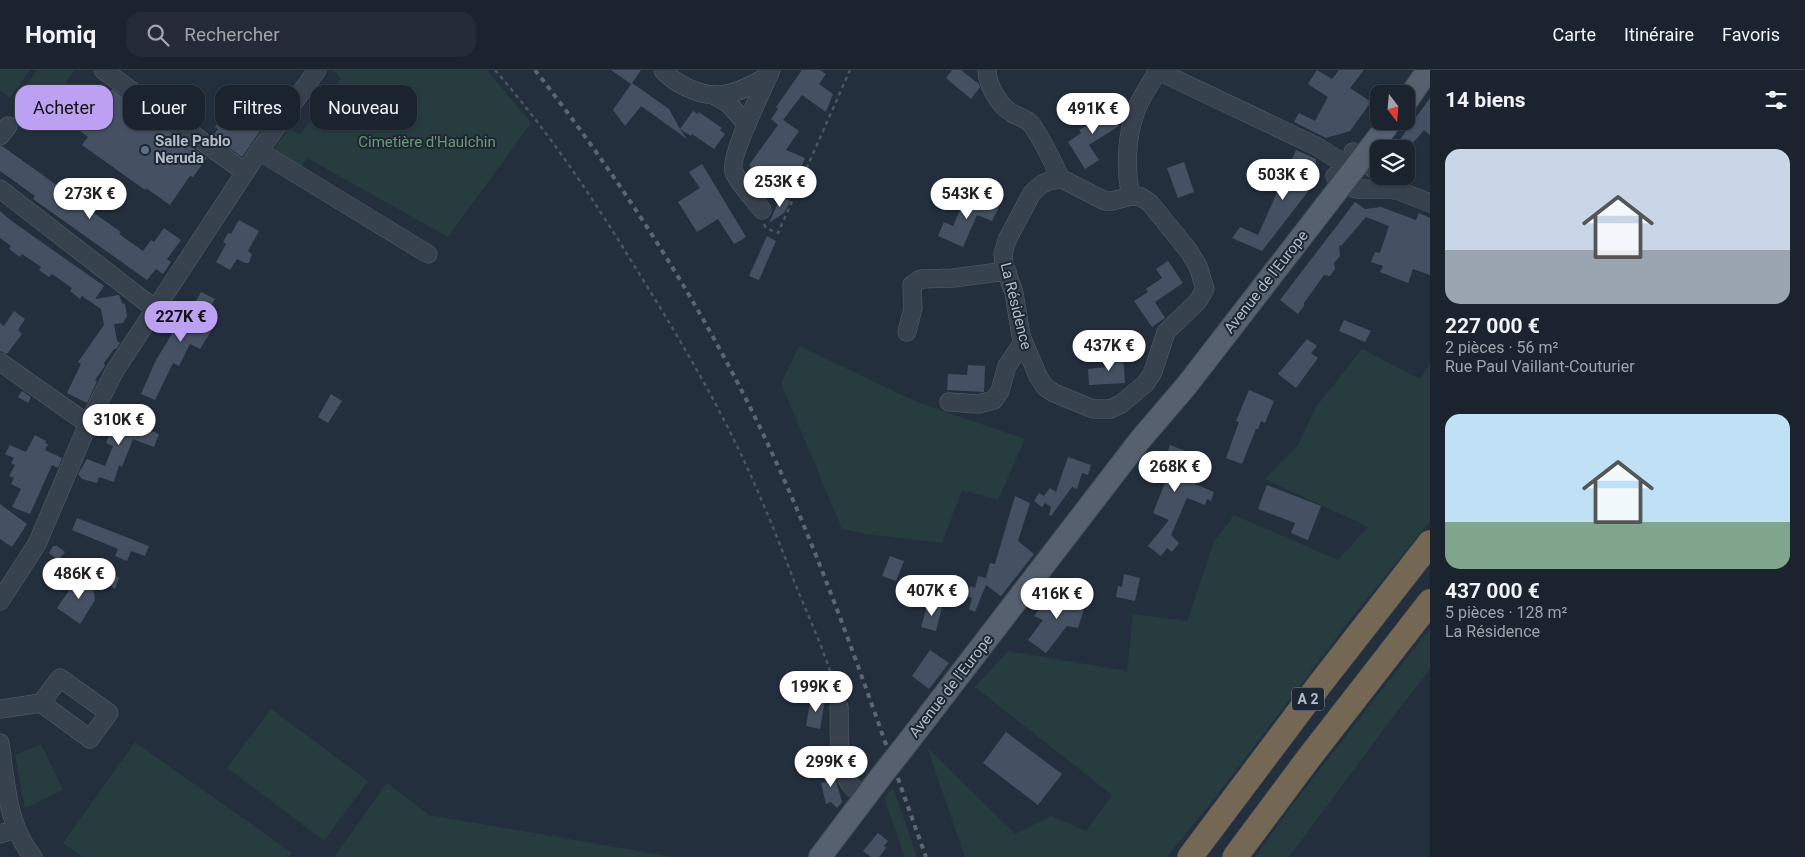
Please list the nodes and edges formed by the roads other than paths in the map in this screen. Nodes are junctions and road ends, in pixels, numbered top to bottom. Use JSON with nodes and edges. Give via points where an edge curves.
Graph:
{"nodes":[{"id":1,"x":103,"y":70,"type":"edge"},
{"id":2,"x":317,"y":70,"type":"edge"},
{"id":3,"x":663,"y":70,"type":"edge"},
{"id":4,"x":987,"y":70,"type":"edge"},
{"id":5,"x":1158,"y":70,"type":"edge"},
{"id":6,"x":1424,"y":70,"type":"edge"},
{"id":7,"x":1428,"y":70,"type":"edge"},
{"id":8,"x":770,"y":72,"type":"edge"},
{"id":9,"x":1410,"y":85,"type":"edge"},
{"id":10,"x":1415,"y":89,"type":"edge"},
{"id":11,"x":714,"y":95,"type":"junction"},
{"id":12,"x":747,"y":125,"type":"junction"},
{"id":13,"x":1373,"y":130,"type":"edge"},
{"id":14,"x":1383,"y":130,"type":"edge"},
{"id":15,"x":259,"y":150,"type":"junction"},
{"id":16,"x":1348,"y":167,"type":"junction"},
{"id":17,"x":1370,"y":171,"type":"edge"},
{"id":18,"x":245,"y":172,"type":"junction"},
{"id":19,"x":1061,"y":179,"type":"junction"},
{"id":20,"x":1392,"y":185,"type":"edge"},
{"id":21,"x":0,"y":189,"type":"edge"},
{"id":22,"x":1399,"y":191,"type":"junction"},
{"id":23,"x":1131,"y":196,"type":"junction"},
{"id":24,"x":1430,"y":203,"type":"edge"},
{"id":25,"x":762,"y":210,"type":"road end"},
{"id":26,"x":428,"y":254,"type":"dead end"},
{"id":27,"x":1007,"y":270,"type":"junction"},
{"id":28,"x":155,"y":309,"type":"junction"},
{"id":29,"x":908,"y":332,"type":"dead end"},
{"id":30,"x":1023,"y":342,"type":"junction"},
{"id":31,"x":0,"y":362,"type":"edge"},
{"id":32,"x":949,"y":402,"type":"dead end"},
{"id":33,"x":88,"y":424,"type":"junction"},
{"id":34,"x":1430,"y":543,"type":"edge"},
{"id":35,"x":19,"y":571,"type":"junction"},
{"id":36,"x":0,"y":587,"type":"edge"},
{"id":37,"x":0,"y":601,"type":"edge"},
{"id":38,"x":1430,"y":602,"type":"edge"},
{"id":39,"x":41,"y":703,"type":"dead end"},
{"id":40,"x":839,"y":707,"type":"road end"},
{"id":41,"x":0,"y":709,"type":"edge"},
{"id":42,"x":0,"y":744,"type":"edge"},
{"id":43,"x":865,"y":797,"type":"junction"},
{"id":44,"x":8,"y":831,"type":"edge"},
{"id":45,"x":33,"y":857,"type":"edge"},
{"id":46,"x":820,"y":857,"type":"edge"},
{"id":47,"x":1190,"y":857,"type":"edge"},
{"id":48,"x":1235,"y":857,"type":"edge"}],
"edges":[{"from":1,"to":18,"type":"street"},
{"from":2,"to":15,"type":"street"},
{"from":3,"to":11,"type":"street","via":[[675,82]]},
{"from":4,"to":19,"type":"street","via":[[1003,105],[1034,127]]},
{"from":5,"to":16,"type":"street","via":[[1316,146]]},
{"from":5,"to":23,"type":"street","via":[[1138,105],[1131,127],[1127,169]]},
{"from":6,"to":9,"type":"main road"},
{"from":7,"to":10,"type":"main road"},
{"from":8,"to":11,"type":"street","via":[[752,85]]},
{"from":8,"to":12,"type":"street"},
{"from":11,"to":12,"type":"street","via":[[729,104]]},
{"from":12,"to":25,"type":"street","via":[[733,169]]},
{"from":13,"to":16,"type":"main road","name":"Avenue de l'Europe"},
{"from":14,"to":16,"type":"main road","name":"Avenue de l'Europe"},
{"from":15,"to":18,"type":"street"},
{"from":15,"to":26,"type":"street"},
{"from":16,"to":17,"type":"street"},
{"from":16,"to":22,"type":"street","via":[[1356,189]]},
{"from":16,"to":43,"type":"main road","name":"Avenue de l'Europe","bridge":true,"via":[[1225,316],[1140,440]]},
{"from":18,"to":28,"type":"street"},
{"from":19,"to":23,"type":"street","via":[[1105,201]]},
{"from":19,"to":27,"type":"street","name":"La Résidence","via":[[1042,184],[1028,200],[1005,247]]},
{"from":20,"to":22,"type":"street"},
{"from":21,"to":28,"type":"street"},
{"from":22,"to":24,"type":"street"},
{"from":23,"to":30,"type":"street","name":"La Résidence","via":[[1141,197],[1150,203],[1192,256],[1204,284],[1204,293],[1198,301],[1164,335],[1155,367],[1146,383],[1116,407],[1094,409],[1054,393],[1045,386]]},
{"from":27,"to":29,"type":"street","via":[[914,282]]},
{"from":27,"to":30,"type":"street","name":"La Résidence"},
{"from":28,"to":33,"type":"street","via":[[114,372]]},
{"from":30,"to":32,"type":"street","via":[[1007,366],[994,400],[978,404]]},
{"from":31,"to":33,"type":"street"},
{"from":33,"to":35,"type":"street","via":[[41,536]]},
{"from":34,"to":47,"type":"highway","number":"A 2"},
{"from":35,"to":36,"type":"street"},
{"from":35,"to":37,"type":"street"},
{"from":38,"to":48,"type":"highway","number":"A 2"},
{"from":39,"to":41,"type":"street"},
{"from":40,"to":43,"type":"street","via":[[844,771],[851,785]]},
{"from":42,"to":44,"type":"street","via":[[11,809]]},
{"from":43,"to":46,"type":"main road"},
{"from":44,"to":45,"type":"street","via":[[24,844]]}]}
